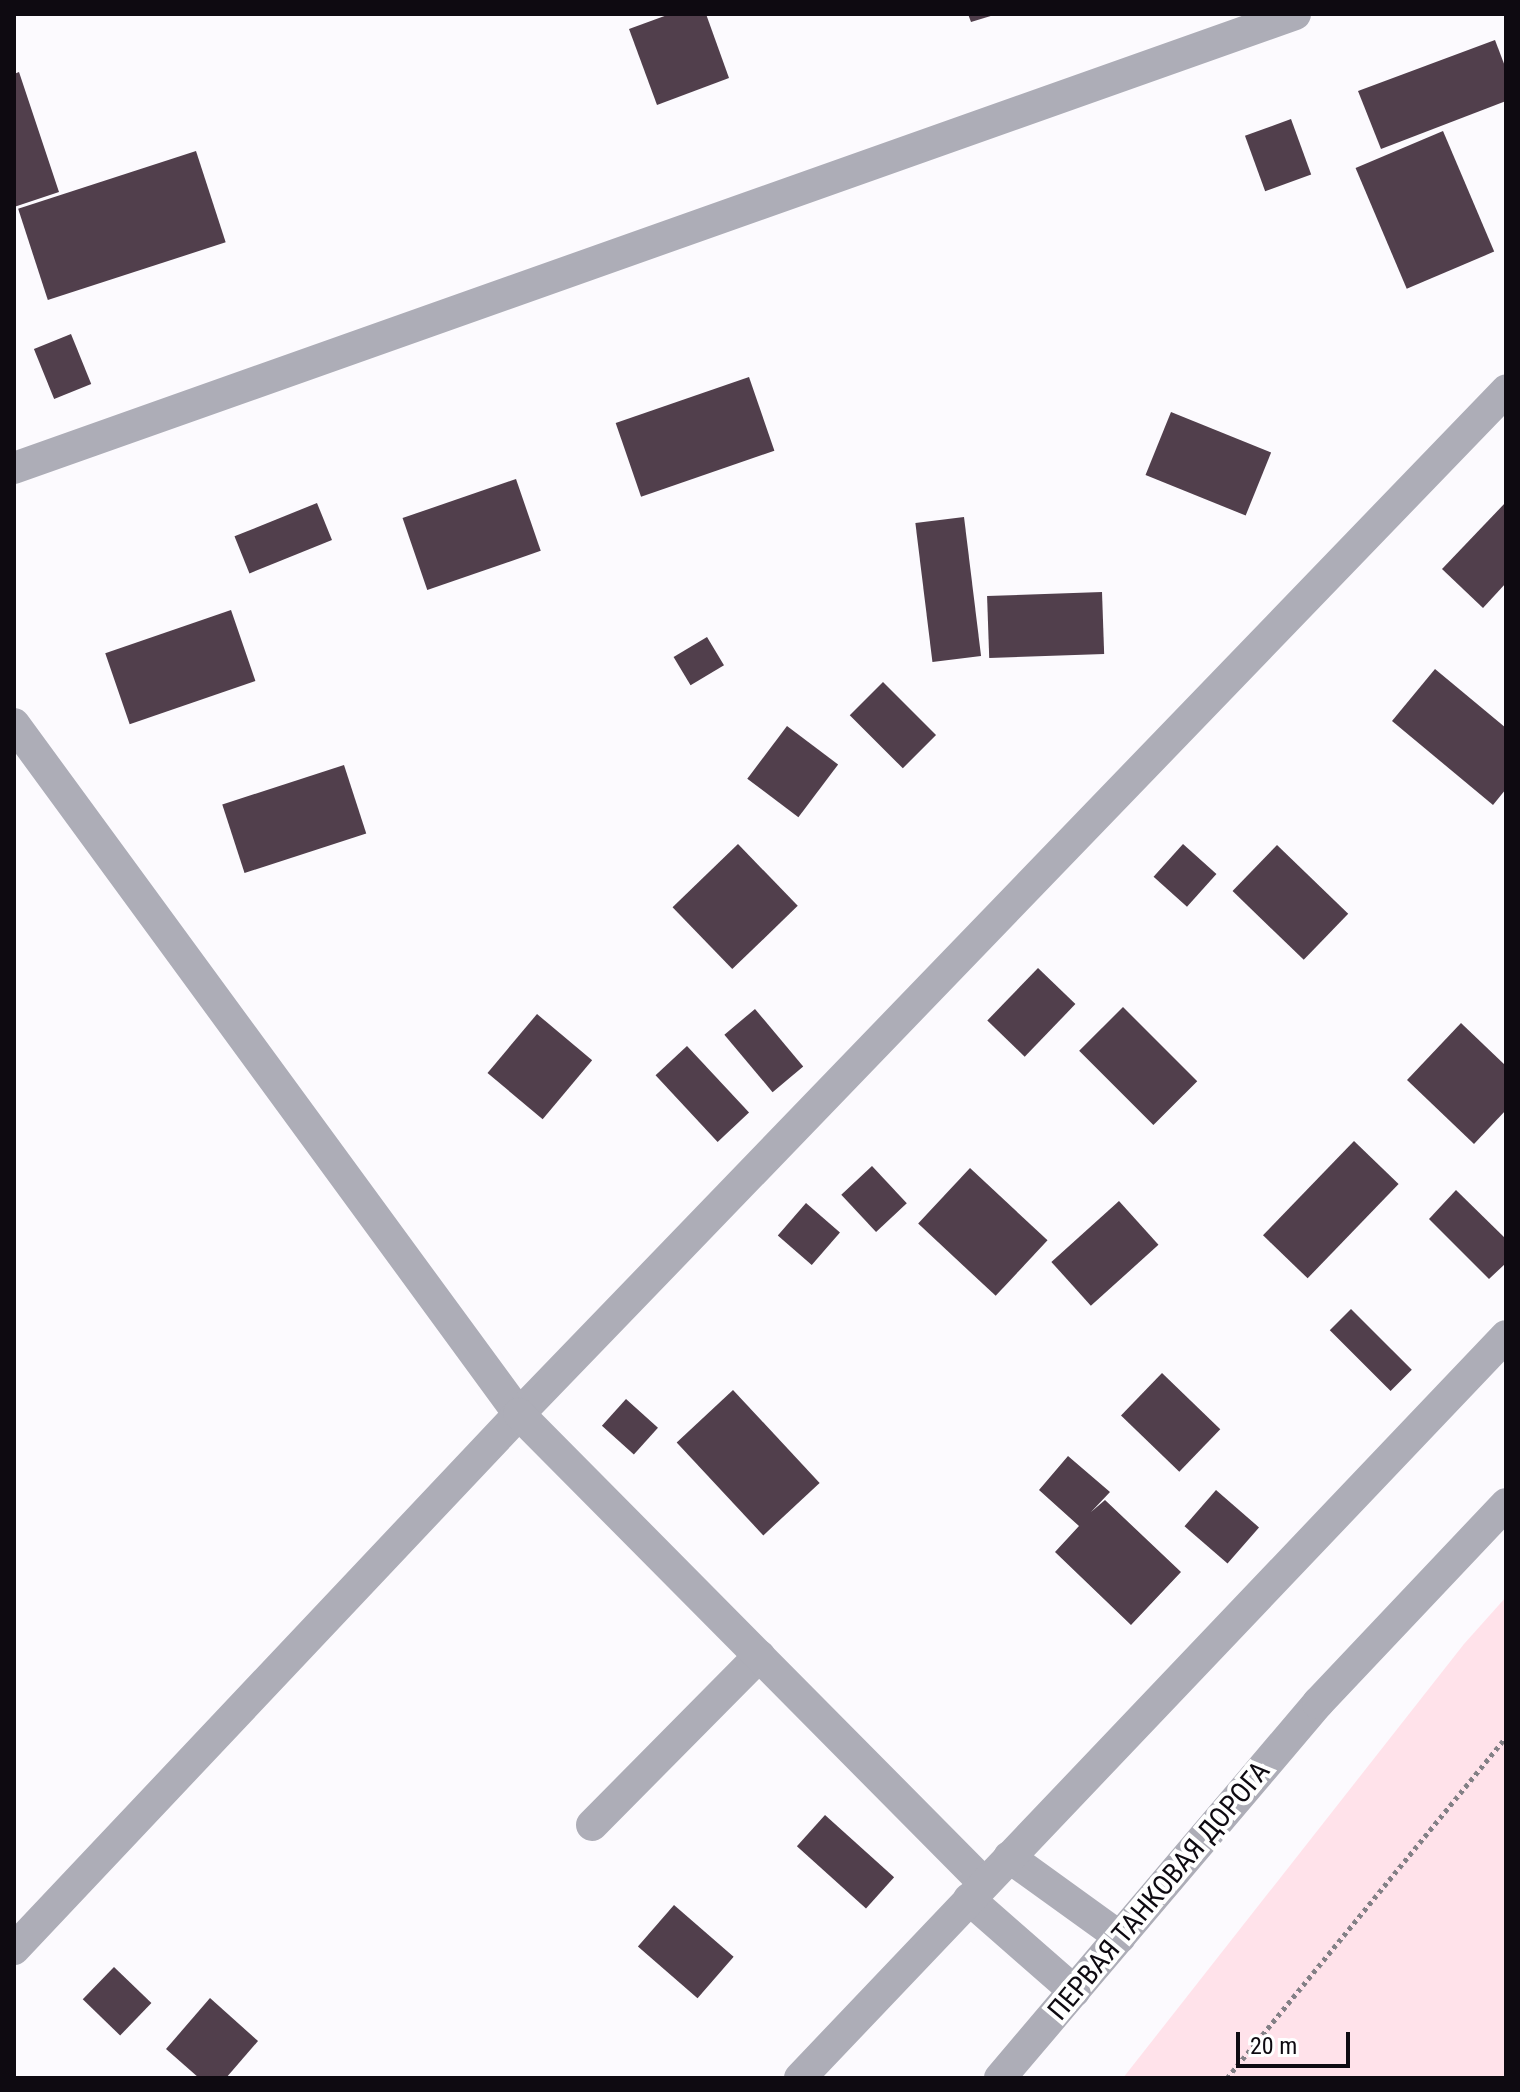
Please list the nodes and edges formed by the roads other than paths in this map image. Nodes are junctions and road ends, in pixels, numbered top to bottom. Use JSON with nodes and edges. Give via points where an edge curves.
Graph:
{"nodes":[{"id":1,"x":1295,"y":14,"type":"edge"},
{"id":2,"x":1506,"y":391,"type":"edge"},
{"id":3,"x":14,"y":468,"type":"edge"},
{"id":4,"x":14,"y":724,"type":"edge"},
{"id":5,"x":1506,"y":1336,"type":"edge"},
{"id":6,"x":519,"y":1414,"type":"junction"},
{"id":7,"x":1506,"y":1504,"type":"edge"},
{"id":8,"x":759,"y":1656,"type":"junction"},
{"id":9,"x":592,"y":1825,"type":"dead end"},
{"id":10,"x":1009,"y":1857,"type":"junction"},
{"id":11,"x":977,"y":1891,"type":"junction"},
{"id":12,"x":1120,"y":1937,"type":"junction"},
{"id":13,"x":14,"y":1949,"type":"edge"},
{"id":14,"x":1074,"y":1991,"type":"junction"},
{"id":15,"x":800,"y":2078,"type":"edge"},
{"id":16,"x":1000,"y":2078,"type":"edge"}],
"edges":[{"from":1,"to":3,"type":"street"},
{"from":2,"to":6,"type":"street"},
{"from":4,"to":6,"type":"street"},
{"from":5,"to":10,"type":"street"},
{"from":6,"to":8,"type":"street"},
{"from":6,"to":13,"type":"street"},
{"from":7,"to":12,"type":"street","name":"ПЕРВАЯ ТАНКОВАЯ ДОРОГА","via":[[1318,1703]]},
{"from":8,"to":9,"type":"street"},
{"from":8,"to":11,"type":"street"},
{"from":10,"to":11,"type":"street"},
{"from":10,"to":12,"type":"street"},
{"from":11,"to":14,"type":"street"},
{"from":11,"to":15,"type":"street"},
{"from":12,"to":14,"type":"street","name":"ПЕРВАЯ ТАНКОВАЯ ДОРОГА"},
{"from":14,"to":16,"type":"street","name":"ПЕРВАЯ ТАНКОВАЯ ДОРОГА"}]}
